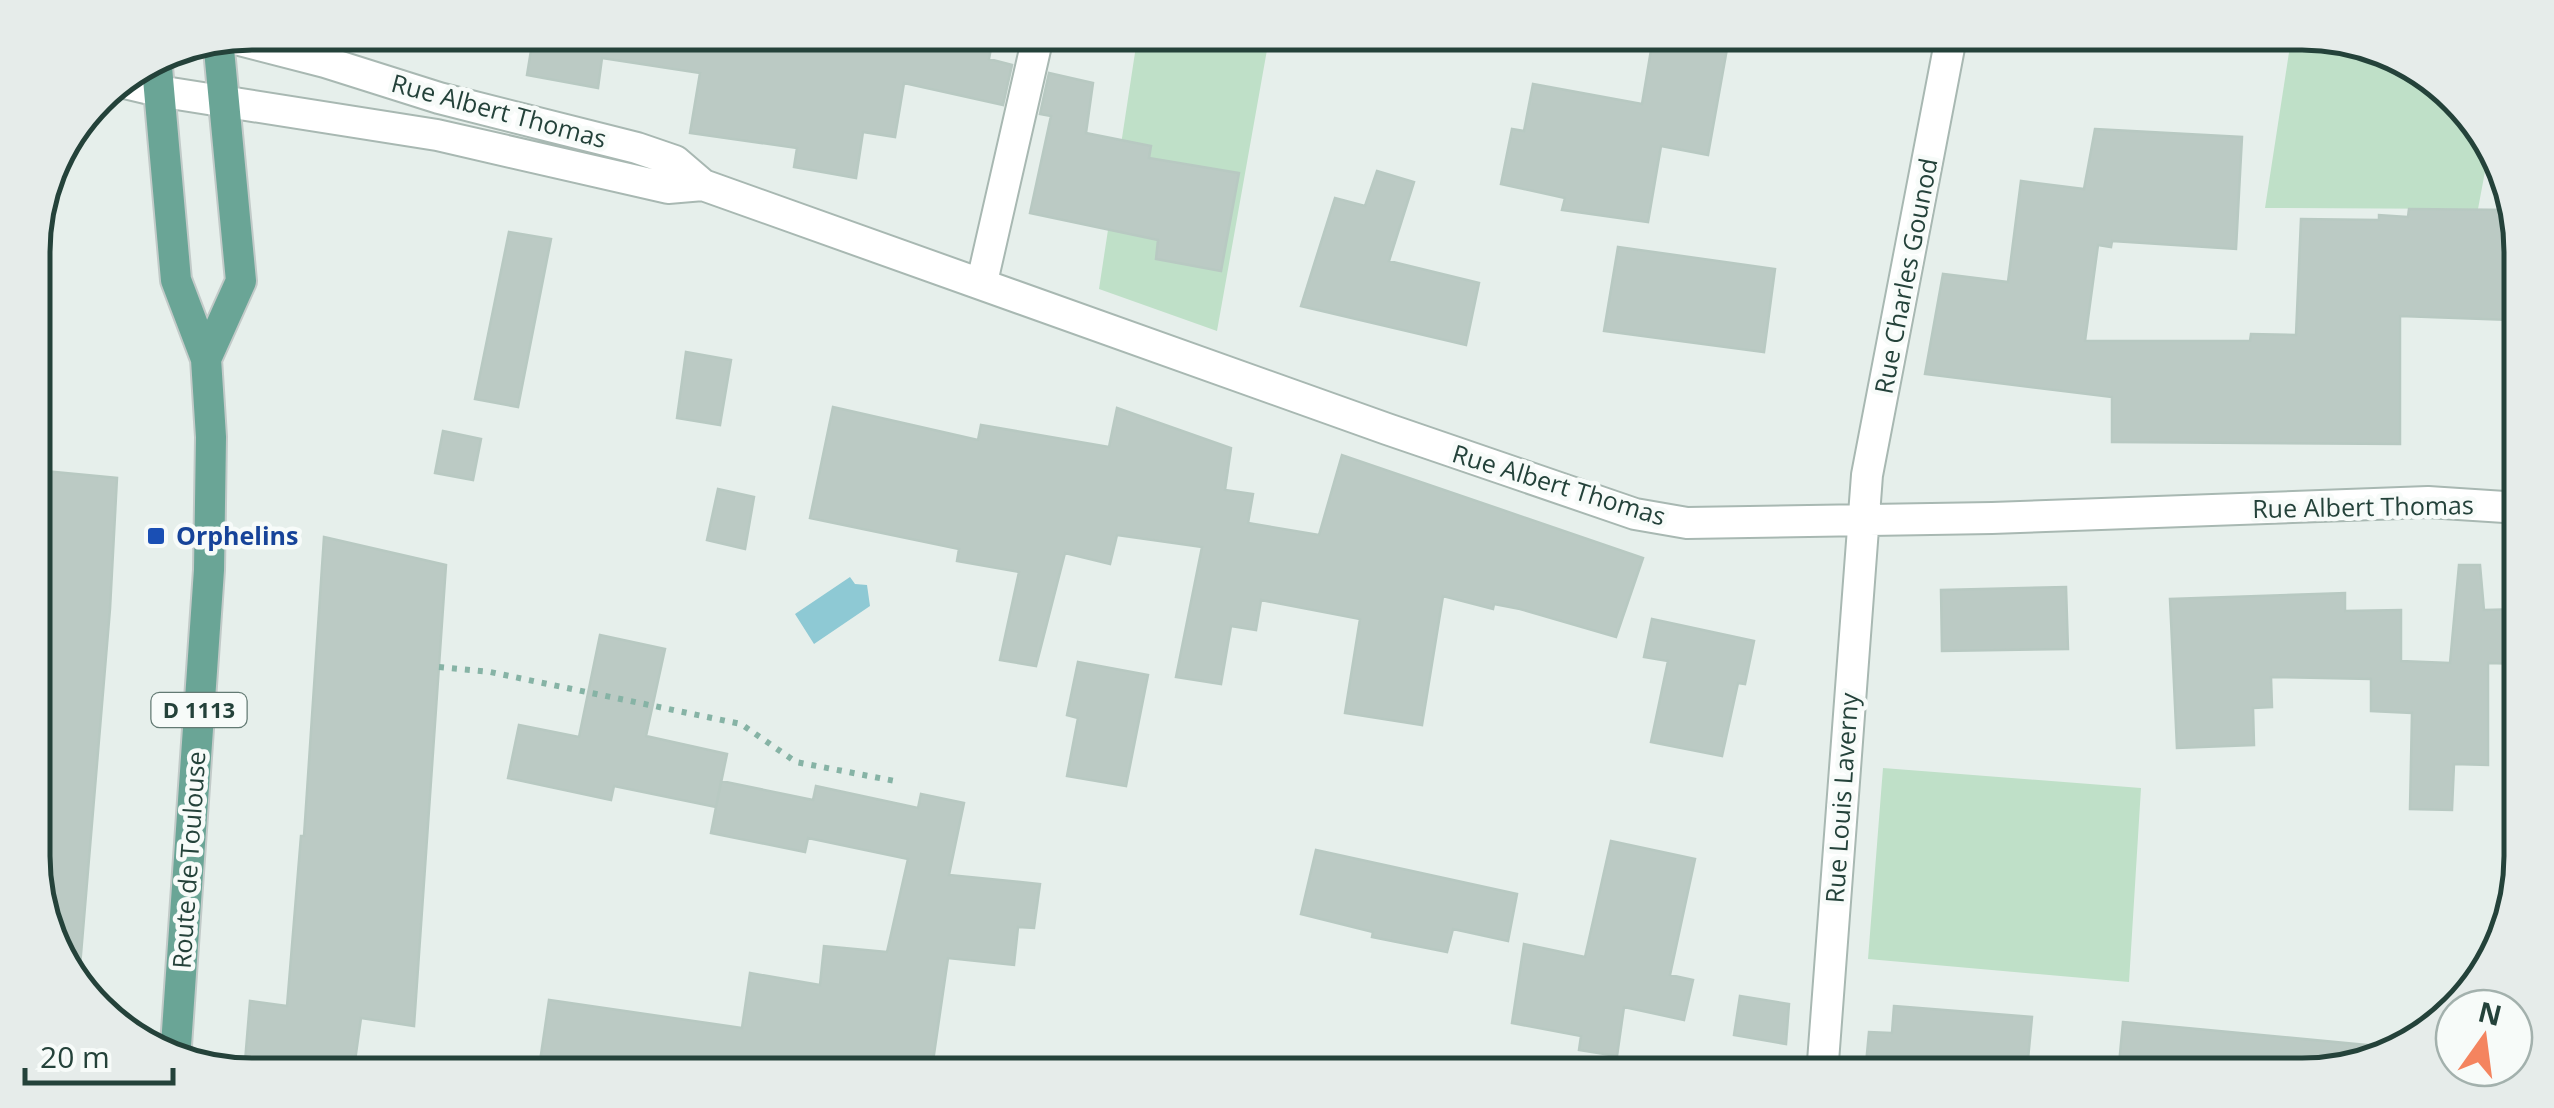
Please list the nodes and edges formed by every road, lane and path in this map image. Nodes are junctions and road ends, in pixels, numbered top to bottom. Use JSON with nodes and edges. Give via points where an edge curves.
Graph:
{"nodes":[{"id":1,"x":278,"y":50,"type":"edge"},
{"id":2,"x":1035,"y":50,"type":"edge"},
{"id":3,"x":1949,"y":50,"type":"edge"},
{"id":4,"x":219,"y":53,"type":"edge"},
{"id":5,"x":157,"y":74,"type":"edge"},
{"id":6,"x":138,"y":86,"type":"edge"},
{"id":7,"x":158,"y":91,"type":"junction"},
{"id":8,"x":224,"y":101,"type":"junction"},
{"id":9,"x":703,"y":185,"type":"junction"},
{"id":10,"x":982,"y":282,"type":"junction"},
{"id":11,"x":206,"y":359,"type":"junction"},
{"id":12,"x":2504,"y":507,"type":"edge"},
{"id":13,"x":1863,"y":520,"type":"junction"},
{"id":14,"x":438,"y":666,"type":"dead end"},
{"id":15,"x":900,"y":782,"type":"dead end"},
{"id":16,"x":176,"y":1044,"type":"edge"},
{"id":17,"x":1823,"y":1058,"type":"edge"}],
"edges":[{"from":1,"to":9,"type":"street","name":"Rue Albert Thomas","via":[[638,148],[676,161]]},
{"from":2,"to":10,"type":"street"},
{"from":3,"to":13,"type":"street","name":"Rue Charles Gounod"},
{"from":4,"to":8,"type":"main road","name":"Route de Toulouse","number":"D 1113"},
{"from":5,"to":7,"type":"main road","name":"Route de Toulouse","number":"D 1113"},
{"from":6,"to":7,"type":"street","name":"Rue Albert Thomas"},
{"from":7,"to":8,"type":"street","name":"Rue Albert Thomas"},
{"from":7,"to":11,"type":"main road","name":"Route de Toulouse","number":"D 1113","via":[[176,280]]},
{"from":8,"to":9,"type":"street","name":"Rue Albert Thomas","via":[[437,135],[668,188]]},
{"from":8,"to":11,"type":"main road","name":"Route de Toulouse","number":"D 1113","via":[[241,281]]},
{"from":9,"to":10,"type":"street","name":"Rue Albert Thomas"},
{"from":10,"to":13,"type":"street","name":"Rue Albert Thomas","via":[[1635,514],[1687,524]]},
{"from":11,"to":16,"type":"main road","name":"Route de Toulouse","number":"D 1113","via":[[210,554]]},
{"from":12,"to":13,"type":"street","name":"Rue Albert Thomas","via":[[2428,502]]},
{"from":13,"to":17,"type":"street","name":"Rue Louis Laverny"},
{"from":14,"to":15,"type":"path","via":[[741,724],[796,762]]}]}
